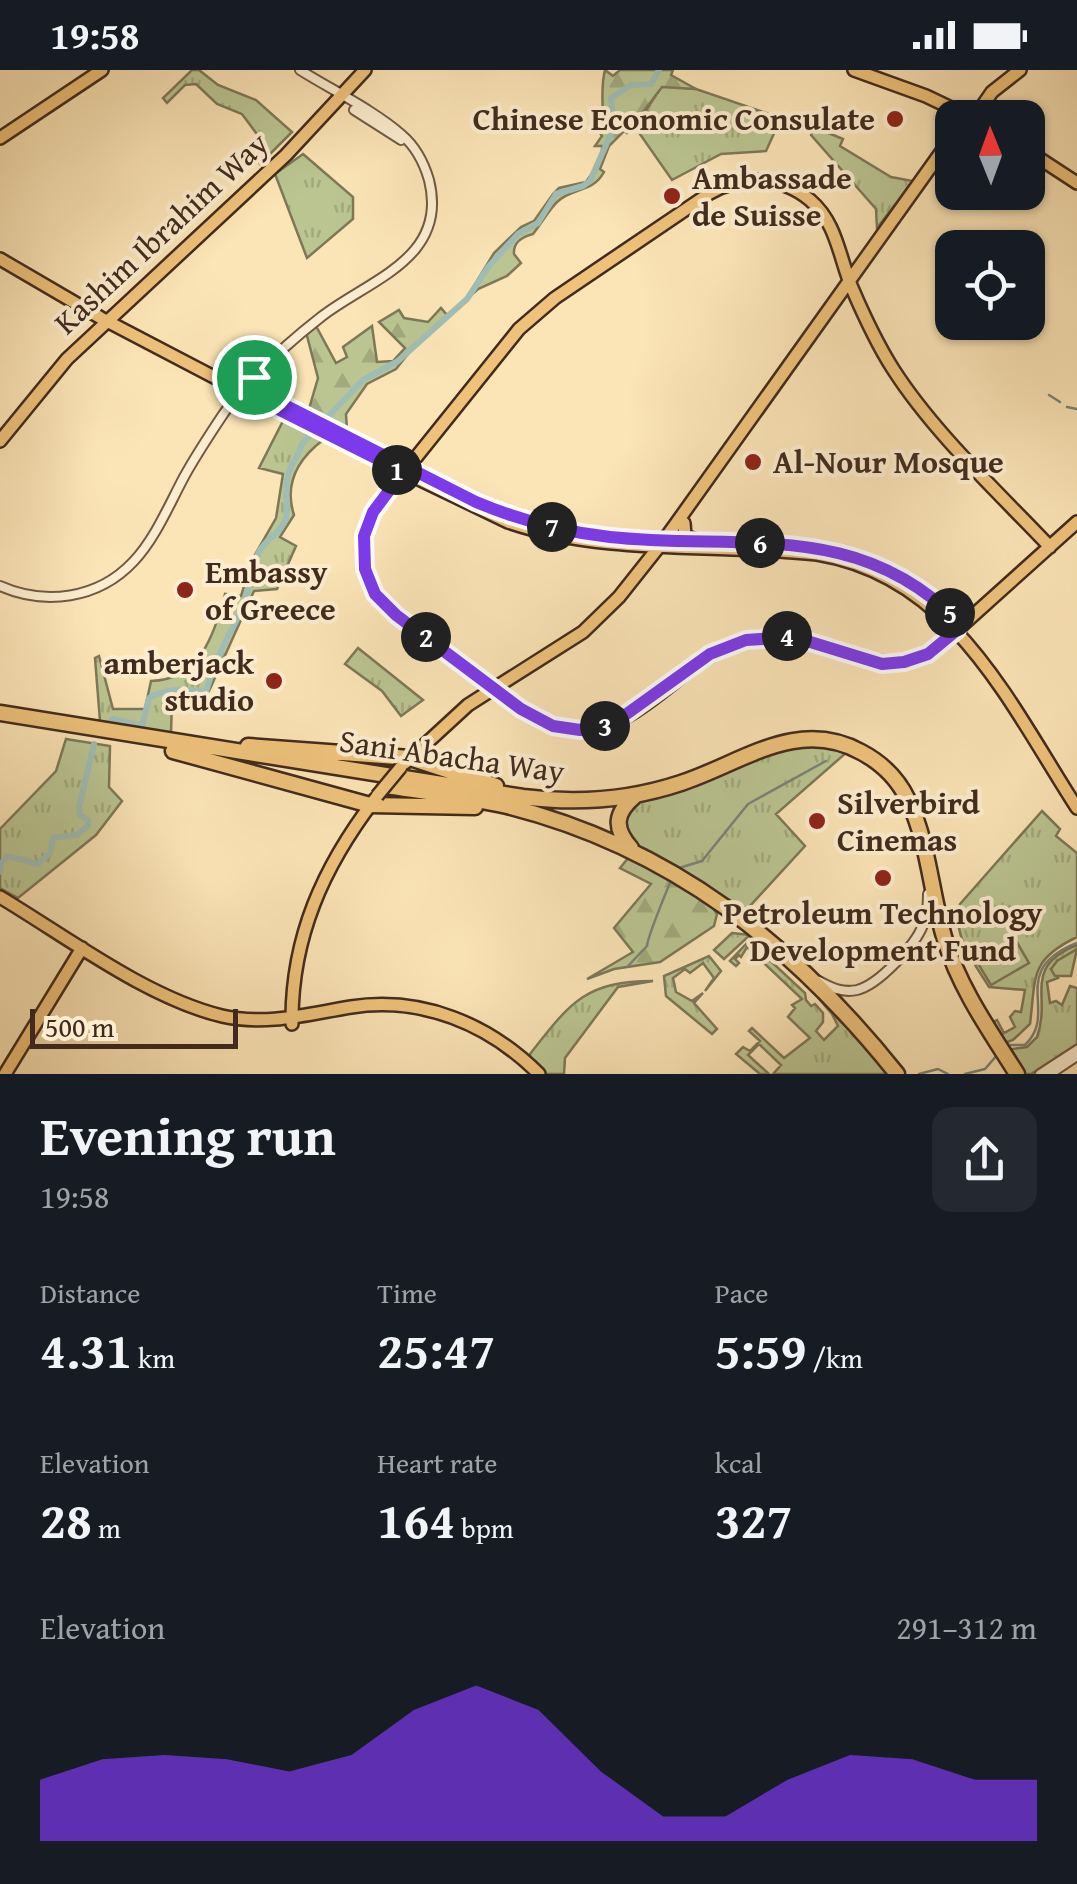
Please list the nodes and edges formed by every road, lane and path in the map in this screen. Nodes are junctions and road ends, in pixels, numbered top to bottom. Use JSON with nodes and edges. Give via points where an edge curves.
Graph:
{"nodes":[{"id":1,"x":94,"y":70,"type":"edge"},
{"id":2,"x":102,"y":70,"type":"edge"},
{"id":3,"x":291,"y":70,"type":"edge"},
{"id":4,"x":300,"y":70,"type":"edge"},
{"id":5,"x":361,"y":70,"type":"edge"},
{"id":6,"x":854,"y":70,"type":"edge"},
{"id":7,"x":872,"y":70,"type":"edge"},
{"id":8,"x":1010,"y":70,"type":"edge"},
{"id":9,"x":1020,"y":70,"type":"edge"},
{"id":10,"x":340,"y":98,"type":"junction"},
{"id":11,"x":935,"y":100,"type":"edge"},
{"id":12,"x":940,"y":100,"type":"edge"},
{"id":13,"x":986,"y":100,"type":"edge"},
{"id":14,"x":986,"y":100,"type":"edge"},
{"id":15,"x":0,"y":136,"type":"edge"},
{"id":16,"x":1045,"y":159,"type":"edge"},
{"id":17,"x":935,"y":161,"type":"edge"},
{"id":18,"x":935,"y":170,"type":"edge"},
{"id":19,"x":1077,"y":180,"type":"edge"},
{"id":20,"x":0,"y":251,"type":"edge"},
{"id":21,"x":0,"y":259,"type":"edge"},
{"id":22,"x":844,"y":262,"type":"junction"},
{"id":23,"x":862,"y":264,"type":"junction"},
{"id":24,"x":849,"y":287,"type":"junction"},
{"id":25,"x":838,"y":305,"type":"junction"},
{"id":26,"x":855,"y":307,"type":"junction"},
{"id":27,"x":107,"y":316,"type":"junction"},
{"id":28,"x":242,"y":387,"type":"junction"},
{"id":29,"x":0,"y":432,"type":"edge"},
{"id":30,"x":0,"y":441,"type":"edge"},
{"id":31,"x":408,"y":471,"type":"junction"},
{"id":32,"x":1077,"y":519,"type":"edge"},
{"id":33,"x":684,"y":523,"type":"junction"},
{"id":34,"x":700,"y":541,"type":"junction"},
{"id":35,"x":665,"y":543,"type":"junction"},
{"id":36,"x":635,"y":545,"type":"junction"},
{"id":37,"x":1046,"y":547,"type":"junction"},
{"id":38,"x":648,"y":561,"type":"junction"},
{"id":39,"x":0,"y":584,"type":"edge"},
{"id":40,"x":958,"y":626,"type":"junction"},
{"id":41,"x":497,"y":688,"type":"junction"},
{"id":42,"x":2,"y":718,"type":"edge"},
{"id":43,"x":125,"y":739,"type":"junction"},
{"id":44,"x":192,"y":745,"type":"junction"},
{"id":45,"x":173,"y":751,"type":"junction"},
{"id":46,"x":417,"y":759,"type":"junction"},
{"id":47,"x":635,"y":795,"type":"junction"},
{"id":48,"x":1077,"y":798,"type":"edge"},
{"id":49,"x":520,"y":803,"type":"junction"},
{"id":50,"x":375,"y":807,"type":"junction"},
{"id":51,"x":1077,"y":808,"type":"edge"},
{"id":52,"x":639,"y":855,"type":"junction"},
{"id":53,"x":928,"y":878,"type":"junction"},
{"id":54,"x":0,"y":900,"type":"edge"},
{"id":55,"x":82,"y":952,"type":"junction"},
{"id":56,"x":804,"y":969,"type":"junction"},
{"id":57,"x":295,"y":1021,"type":"junction"},
{"id":58,"x":1077,"y":1052,"type":"edge"},
{"id":59,"x":1014,"y":1070,"type":"edge"},
{"id":60,"x":8,"y":1074,"type":"edge"},
{"id":61,"x":530,"y":1074,"type":"edge"},
{"id":62,"x":538,"y":1074,"type":"edge"},
{"id":63,"x":896,"y":1074,"type":"edge"},
{"id":64,"x":1040,"y":1074,"type":"edge"},
{"id":65,"x":1050,"y":1074,"type":"edge"}],
"edges":[{"from":1,"to":15,"type":"main road"},
{"from":2,"to":15,"type":"main road"},
{"from":3,"to":10,"type":"street"},
{"from":4,"to":10,"type":"street"},
{"from":5,"to":10,"type":"main road","name":"Kashim Ibrahim Way"},
{"from":6,"to":11,"type":"main road"},
{"from":7,"to":12,"type":"main road"},
{"from":8,"to":13,"type":"main road"},
{"from":9,"to":14,"type":"main road"},
{"from":10,"to":27,"type":"main road","name":"Kashim Ibrahim Way"},
{"from":10,"to":28,"type":"street","via":[[410,149],[427,189],[422,229],[395,265],[314,318]]},
{"from":16,"to":19,"type":"main road"},
{"from":17,"to":23,"type":"main road"},
{"from":18,"to":24,"type":"main road"},
{"from":20,"to":27,"type":"main road"},
{"from":21,"to":27,"type":"main road"},
{"from":22,"to":23,"type":"main road"},
{"from":22,"to":24,"type":"main road"},
{"from":22,"to":31,"type":"main road","via":[[826,217],[801,193],[757,180],[721,187],[541,310],[490,362]]},
{"from":23,"to":24,"type":"main road"},
{"from":24,"to":25,"type":"main road"},
{"from":24,"to":26,"type":"main road"},
{"from":24,"to":31,"type":"main road","via":[[826,228],[806,202],[768,186],[723,192],[530,325]]},
{"from":24,"to":35,"type":"main road"},
{"from":24,"to":37,"type":"main road","via":[[910,392]]},
{"from":25,"to":26,"type":"main road"},
{"from":25,"to":33,"type":"main road"},
{"from":26,"to":37,"type":"main road","via":[[906,395]]},
{"from":27,"to":28,"type":"main road"},
{"from":27,"to":29,"type":"main road","name":"Kashim Ibrahim Way","via":[[51,368]]},
{"from":27,"to":30,"type":"main road","name":"Kashim Ibrahim Way"},
{"from":28,"to":31,"type":"main road"},
{"from":28,"to":39,"type":"street","via":[[129,566],[66,597],[38,598]]},
{"from":31,"to":35,"type":"main road","via":[[543,525]]},
{"from":31,"to":36,"type":"main road","via":[[524,528]]},
{"from":31,"to":41,"type":"main road","via":[[366,527],[367,576],[390,610]]},
{"from":32,"to":37,"type":"main road"},
{"from":33,"to":34,"type":"main road","via":[[685,536]]},
{"from":33,"to":35,"type":"main road"},
{"from":34,"to":35,"type":"main road"},
{"from":34,"to":40,"type":"main road","via":[[854,556],[910,582]]},
{"from":35,"to":36,"type":"main road"},
{"from":35,"to":38,"type":"main road"},
{"from":35,"to":40,"type":"main road","via":[[845,560],[904,586]]},
{"from":35,"to":41,"type":"main road","via":[[607,618],[572,647]]},
{"from":36,"to":38,"type":"main road","via":[[646,550]]},
{"from":37,"to":40,"type":"main road"},
{"from":38,"to":41,"type":"main road","via":[[583,632]]},
{"from":40,"to":41,"type":"main road","via":[[924,650],[891,659],[794,632],[738,638],[707,650],[619,715],[592,724],[555,722]]},
{"from":40,"to":48,"type":"main road"},
{"from":40,"to":51,"type":"main road"},
{"from":41,"to":46,"type":"main road"},
{"from":42,"to":43,"type":"highway","name":"Sani Abacha Way"},
{"from":43,"to":44,"type":"highway","name":"Sani Abacha Way"},
{"from":43,"to":45,"type":"highway","name":"Sani Abacha Way"},
{"from":44,"to":46,"type":"highway"},
{"from":44,"to":49,"type":"highway","name":"Sani Abacha Way"},
{"from":45,"to":49,"type":"highway","name":"Sani Abacha Way"},
{"from":45,"to":50,"type":"highway"},
{"from":46,"to":49,"type":"highway"},
{"from":46,"to":50,"type":"main road","bridge":true},
{"from":47,"to":49,"type":"highway","name":"Sani Abacha Way"},
{"from":47,"to":52,"type":"highway","via":[[617,823]]},
{"from":47,"to":53,"type":"highway","name":"Sani Abacha Way","via":[[784,742],[846,744],[879,762],[901,786],[918,824]]},
{"from":49,"to":50,"type":"highway"},
{"from":49,"to":52,"type":"highway","name":"Sani Abacha Way"},
{"from":50,"to":57,"type":"main road","via":[[324,879],[302,930]]},
{"from":52,"to":56,"type":"highway","name":"Sani Abacha Way","via":[[752,924]]},
{"from":53,"to":56,"type":"street","via":[[923,926],[872,983],[840,990]]},
{"from":53,"to":59,"type":"highway","name":"Sani Abacha Way","via":[[961,982]]},
{"from":54,"to":55,"type":"main road"},
{"from":55,"to":57,"type":"main road","via":[[208,1017],[254,1025]]},
{"from":55,"to":60,"type":"main road"},
{"from":56,"to":63,"type":"highway","name":"Sani Abacha Way"},
{"from":57,"to":61,"type":"main road","via":[[380,1010],[424,1014],[475,1032]]},
{"from":57,"to":62,"type":"main road","via":[[373,1005],[425,1009],[493,1036]]},
{"from":58,"to":64,"type":"street"},
{"from":58,"to":65,"type":"street"}]}
